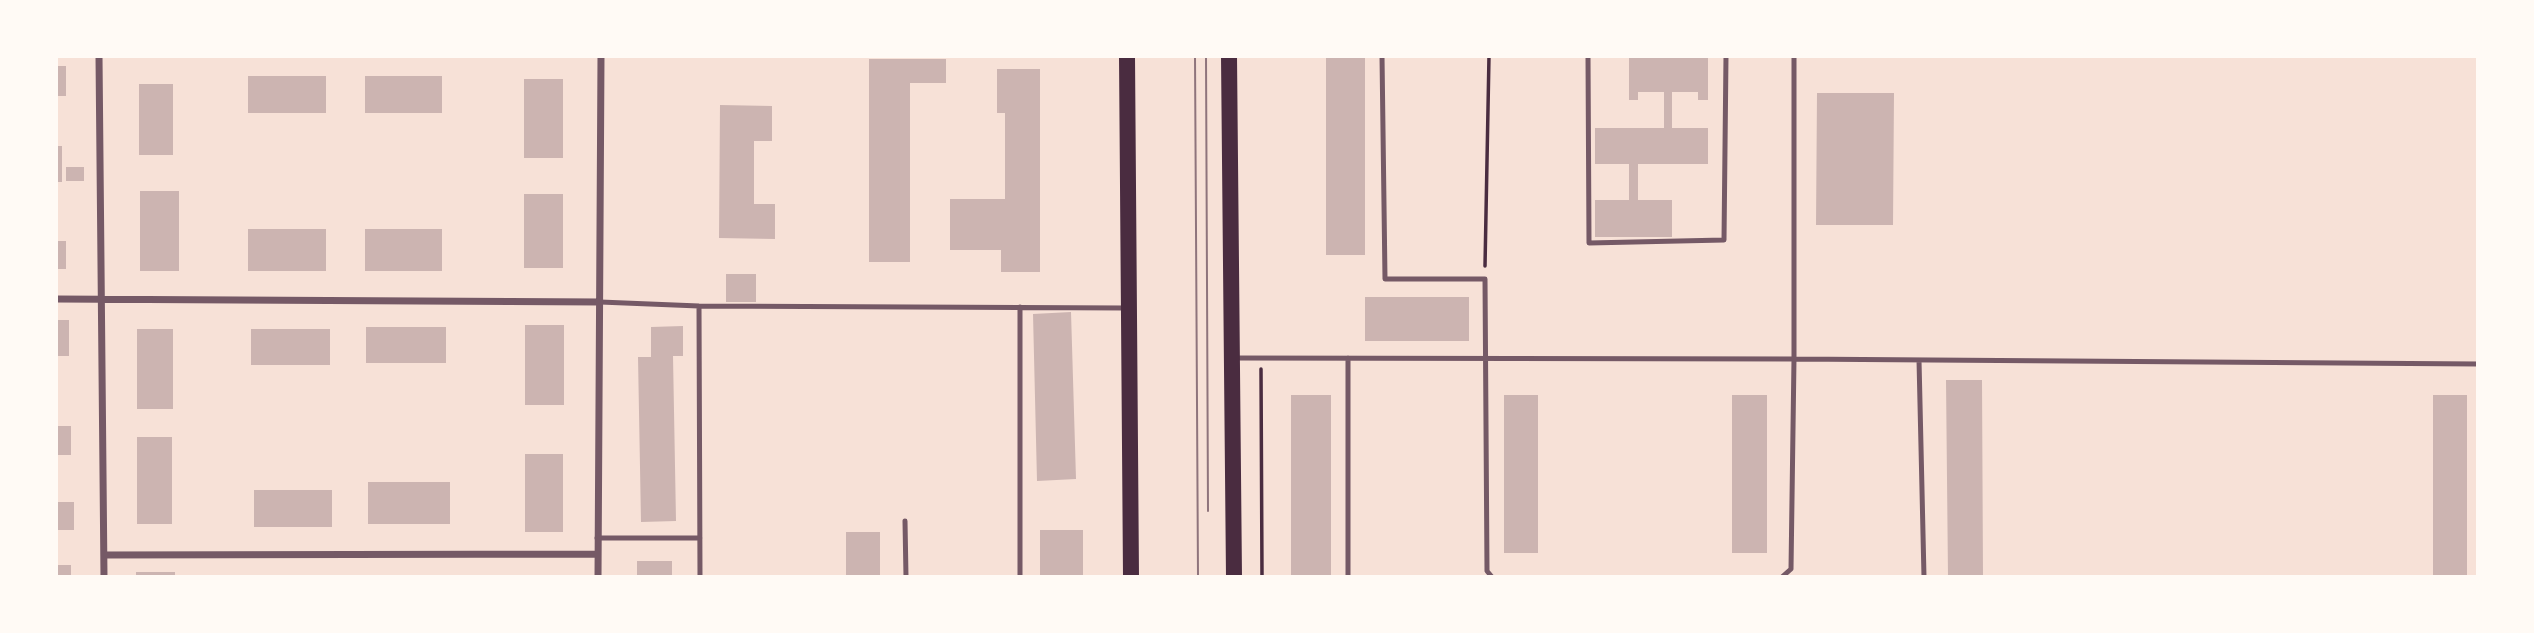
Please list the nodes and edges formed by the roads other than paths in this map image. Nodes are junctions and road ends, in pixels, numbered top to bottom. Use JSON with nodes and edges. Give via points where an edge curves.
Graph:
{"nodes":[{"id":1,"x":99,"y":56,"type":"edge"},
{"id":2,"x":601,"y":56,"type":"edge"},
{"id":3,"x":1127,"y":56,"type":"edge"},
{"id":4,"x":1229,"y":56,"type":"edge"},
{"id":5,"x":1382,"y":56,"type":"edge"},
{"id":6,"x":1588,"y":56,"type":"edge"},
{"id":7,"x":1726,"y":56,"type":"edge"},
{"id":8,"x":1794,"y":56,"type":"edge"},
{"id":9,"x":56,"y":299,"type":"edge"},
{"id":10,"x":100,"y":300,"type":"junction"},
{"id":11,"x":600,"y":302,"type":"junction"},
{"id":12,"x":699,"y":306,"type":"junction"},
{"id":13,"x":1020,"y":307,"type":"junction"},
{"id":14,"x":1127,"y":308,"type":"junction"},
{"id":15,"x":1231,"y":358,"type":"junction"},
{"id":16,"x":1348,"y":358,"type":"junction"},
{"id":17,"x":1485,"y":358,"type":"junction"},
{"id":18,"x":1794,"y":359,"type":"junction"},
{"id":19,"x":1919,"y":360,"type":"junction"},
{"id":20,"x":2478,"y":364,"type":"edge"},
{"id":21,"x":905,"y":522,"type":"dead end"},
{"id":22,"x":597,"y":538,"type":"junction"},
{"id":23,"x":700,"y":538,"type":"junction"},
{"id":24,"x":598,"y":554,"type":"junction"},
{"id":25,"x":104,"y":555,"type":"junction"},
{"id":26,"x":104,"y":577,"type":"edge"},
{"id":27,"x":598,"y":577,"type":"edge"},
{"id":28,"x":700,"y":577,"type":"edge"},
{"id":29,"x":906,"y":577,"type":"edge"},
{"id":30,"x":1020,"y":577,"type":"edge"},
{"id":31,"x":1131,"y":577,"type":"edge"},
{"id":32,"x":1234,"y":577,"type":"edge"},
{"id":33,"x":1348,"y":577,"type":"edge"},
{"id":34,"x":1492,"y":577,"type":"edge"},
{"id":35,"x":1782,"y":577,"type":"edge"},
{"id":36,"x":1924,"y":577,"type":"edge"}],
"edges":[{"from":1,"to":10,"type":"street"},
{"from":2,"to":11,"type":"street"},
{"from":3,"to":14,"type":"main road"},
{"from":4,"to":15,"type":"main road"},
{"from":5,"to":17,"type":"lane","via":[[1385,279],[1485,279]]},
{"from":6,"to":7,"type":"lane","via":[[1589,243],[1724,240]]},
{"from":8,"to":18,"type":"lane"},
{"from":9,"to":10,"type":"street"},
{"from":10,"to":11,"type":"street"},
{"from":10,"to":25,"type":"street"},
{"from":11,"to":12,"type":"lane"},
{"from":11,"to":22,"type":"street"},
{"from":12,"to":13,"type":"lane"},
{"from":12,"to":23,"type":"lane"},
{"from":13,"to":14,"type":"lane"},
{"from":13,"to":30,"type":"lane"},
{"from":14,"to":31,"type":"main road"},
{"from":15,"to":16,"type":"lane"},
{"from":15,"to":32,"type":"main road"},
{"from":16,"to":17,"type":"lane"},
{"from":16,"to":33,"type":"lane"},
{"from":17,"to":18,"type":"lane"},
{"from":17,"to":34,"type":"lane","via":[[1487,571]]},
{"from":18,"to":19,"type":"lane"},
{"from":18,"to":35,"type":"lane","via":[[1791,569]]},
{"from":19,"to":20,"type":"lane"},
{"from":19,"to":36,"type":"lane"},
{"from":21,"to":29,"type":"lane"},
{"from":22,"to":23,"type":"lane"},
{"from":22,"to":24,"type":"street"},
{"from":23,"to":28,"type":"lane"},
{"from":24,"to":25,"type":"street"},
{"from":24,"to":27,"type":"street"},
{"from":25,"to":26,"type":"street"}]}
